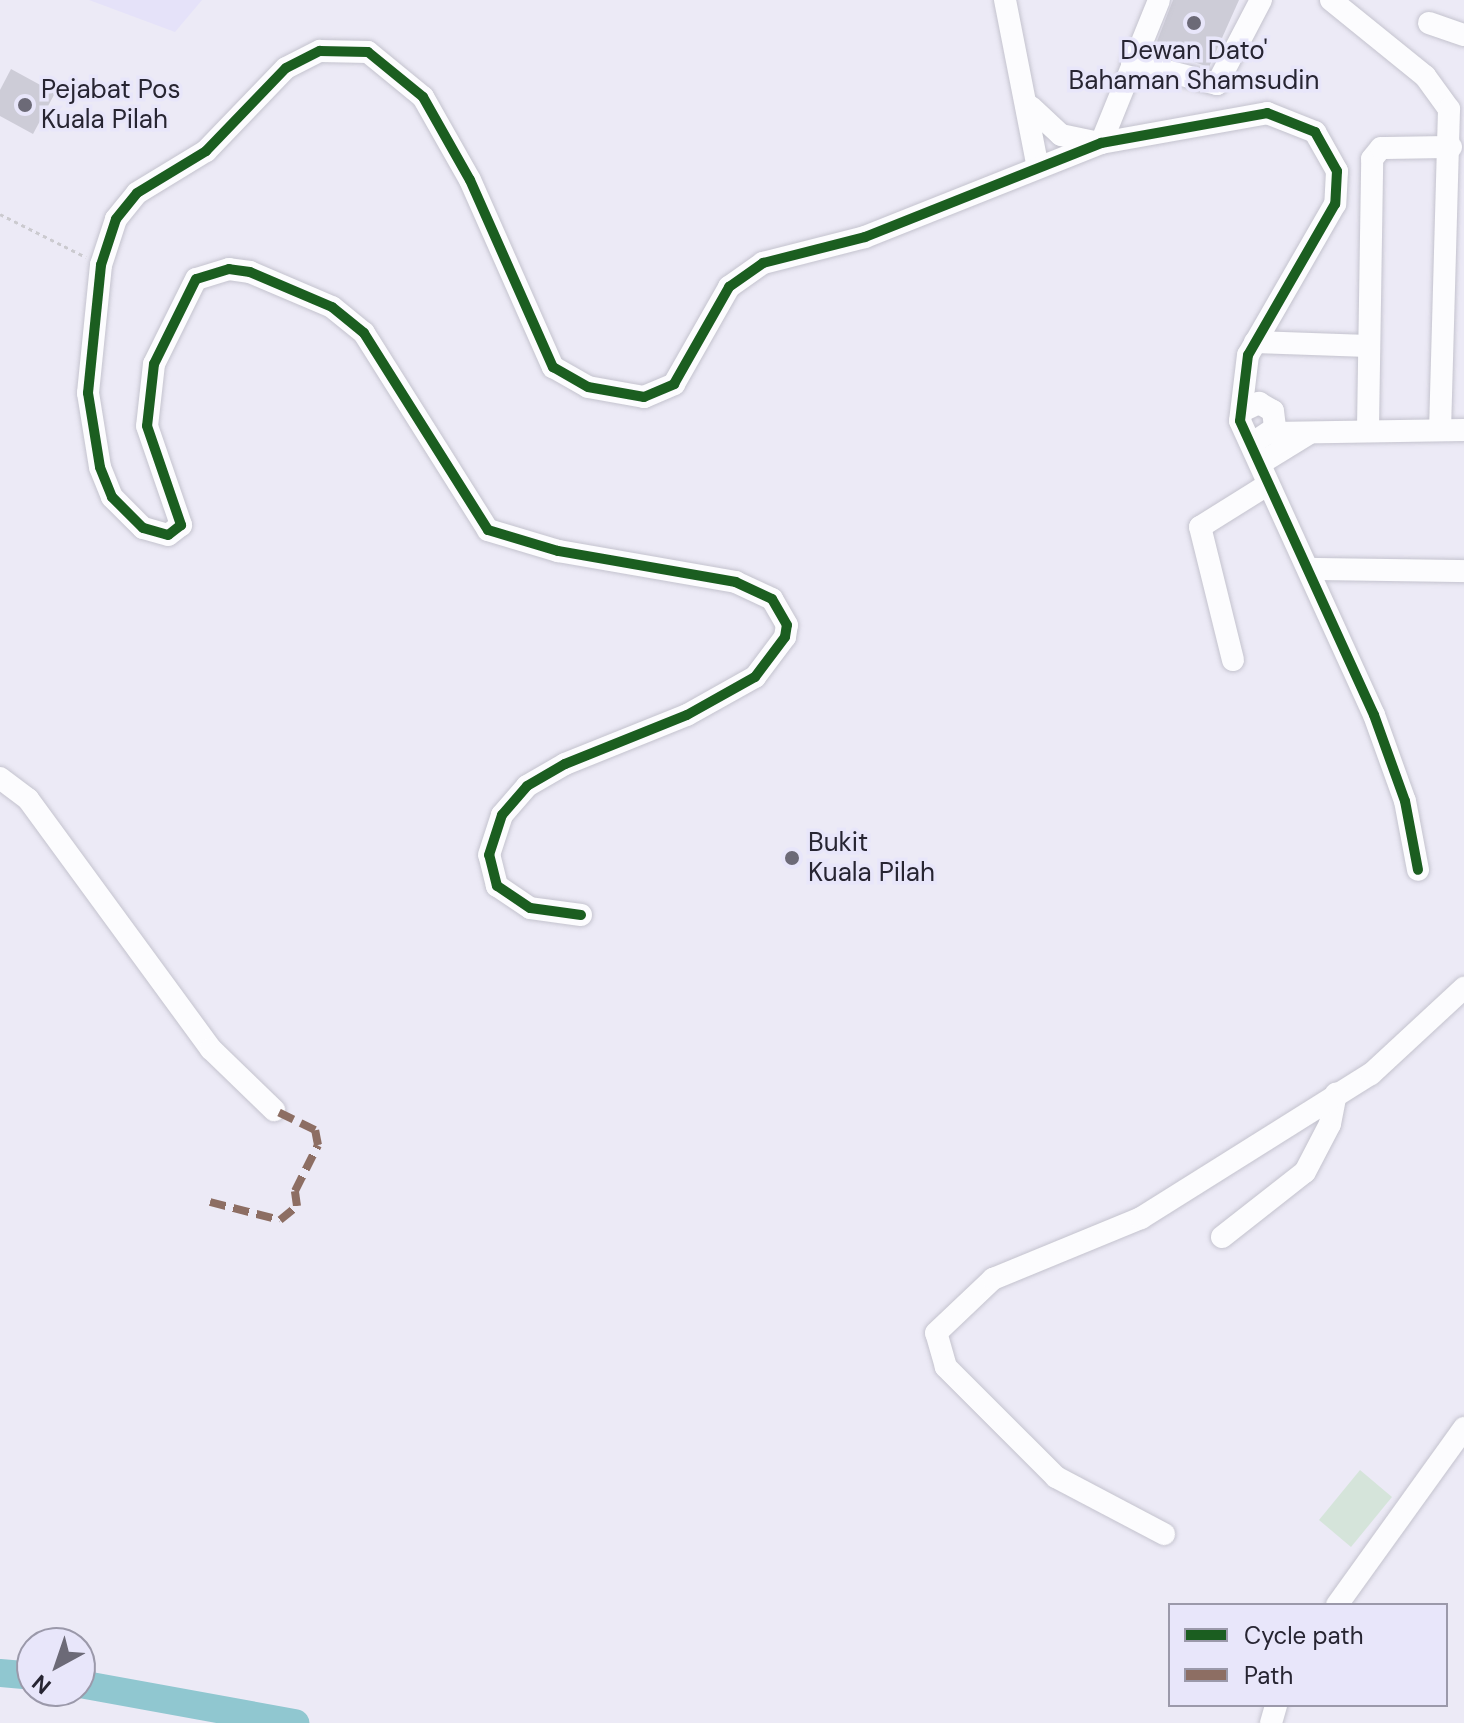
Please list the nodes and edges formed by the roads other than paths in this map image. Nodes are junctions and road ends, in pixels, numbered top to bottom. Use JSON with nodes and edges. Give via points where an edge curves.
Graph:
{"nodes":[{"id":1,"x":1005,"y":0,"type":"edge"},
{"id":2,"x":1159,"y":0,"type":"edge"},
{"id":3,"x":1261,"y":0,"type":"edge"},
{"id":4,"x":1335,"y":1,"type":"edge"},
{"id":5,"x":1429,"y":23,"type":"dead end"},
{"id":6,"x":1464,"y":35,"type":"edge"},
{"id":7,"x":1132,"y":62,"type":"junction"},
{"id":8,"x":1028,"y":102,"type":"junction"},
{"id":9,"x":1061,"y":135,"type":"junction"},
{"id":10,"x":1101,"y":143,"type":"junction"},
{"id":11,"x":1451,"y":147,"type":"junction"},
{"id":12,"x":1030,"y":168,"type":"junction"},
{"id":13,"x":1455,"y":279,"type":"edge"},
{"id":14,"x":1368,"y":346,"type":"junction"},
{"id":15,"x":1252,"y":348,"type":"junction"},
{"id":16,"x":1260,"y":422,"type":"junction"},
{"id":17,"x":1368,"y":428,"type":"junction"},
{"id":18,"x":1324,"y":429,"type":"junction"},
{"id":19,"x":1440,"y":429,"type":"junction"},
{"id":20,"x":1464,"y":430,"type":"edge"},
{"id":21,"x":1264,"y":461,"type":"junction"},
{"id":22,"x":1264,"y":487,"type":"junction"},
{"id":23,"x":1312,"y":569,"type":"junction"},
{"id":24,"x":1464,"y":571,"type":"edge"},
{"id":25,"x":1233,"y":660,"type":"dead end"},
{"id":26,"x":0,"y":778,"type":"edge"},
{"id":27,"x":1418,"y":870,"type":"dead end"},
{"id":28,"x":581,"y":915,"type":"dead end"},
{"id":29,"x":1464,"y":988,"type":"edge"},
{"id":30,"x":1336,"y":1094,"type":"junction"},
{"id":31,"x":274,"y":1110,"type":"dead end"},
{"id":32,"x":1222,"y":1237,"type":"dead end"},
{"id":33,"x":1464,"y":1428,"type":"edge"},
{"id":34,"x":1164,"y":1534,"type":"dead end"},
{"id":35,"x":1338,"y":1603,"type":"edge"}],
"edges":[{"from":1,"to":8,"type":"street"},
{"from":2,"to":7,"type":"street"},
{"from":3,"to":7,"type":"street","via":[[1217,84]]},
{"from":4,"to":11,"type":"street","via":[[1439,90],[1449,109]]},
{"from":5,"to":6,"type":"street"},
{"from":7,"to":10,"type":"street"},
{"from":8,"to":9,"type":"street"},
{"from":8,"to":12,"type":"street"},
{"from":9,"to":10,"type":"street"},
{"from":9,"to":12,"type":"street"},
{"from":10,"to":12,"type":"street"},
{"from":10,"to":15,"type":"street","via":[[1267,113],[1302,123],[1324,141],[1337,171],[1335,204]]},
{"from":11,"to":13,"type":"street"},
{"from":11,"to":14,"type":"street","via":[[1381,148],[1372,159]]},
{"from":12,"to":28,"type":"street","via":[[865,237],[745,271],[716,307],[683,374],[644,397],[567,379],[542,354],[470,180],[431,111],[409,81],[368,52],[320,51],[286,68],[206,151],[137,193],[116,219],[101,265],[90,432],[112,497],[143,528],[168,535],[183,516],[147,426],[163,336],[189,286],[229,269],[332,307],[364,333],[488,530],[558,551],[736,582],[772,599],[782,612],[785,637],[755,677],[687,715],[565,764],[512,799],[489,855],[497,886],[530,908]]},
{"from":13,"to":19,"type":"street"},
{"from":14,"to":15,"type":"street"},
{"from":14,"to":17,"type":"street"},
{"from":15,"to":16,"type":"street"},
{"from":16,"to":18,"type":"street"},
{"from":16,"to":21,"type":"street"},
{"from":16,"to":22,"type":"street"},
{"from":17,"to":18,"type":"street"},
{"from":17,"to":19,"type":"street"},
{"from":18,"to":21,"type":"street"},
{"from":19,"to":20,"type":"street"},
{"from":21,"to":22,"type":"street"},
{"from":22,"to":23,"type":"street"},
{"from":22,"to":25,"type":"street","via":[[1200,527]]},
{"from":23,"to":24,"type":"street"},
{"from":23,"to":27,"type":"street","via":[[1405,801]]},
{"from":26,"to":31,"type":"street","via":[[28,799],[211,1049]]},
{"from":29,"to":30,"type":"street","via":[[1402,1050]]},
{"from":30,"to":32,"type":"street","via":[[1330,1124],[1305,1172]]},
{"from":30,"to":34,"type":"street","via":[[1141,1218],[993,1279],[936,1333],[946,1367],[1056,1477]]},
{"from":33,"to":35,"type":"street"}]}
